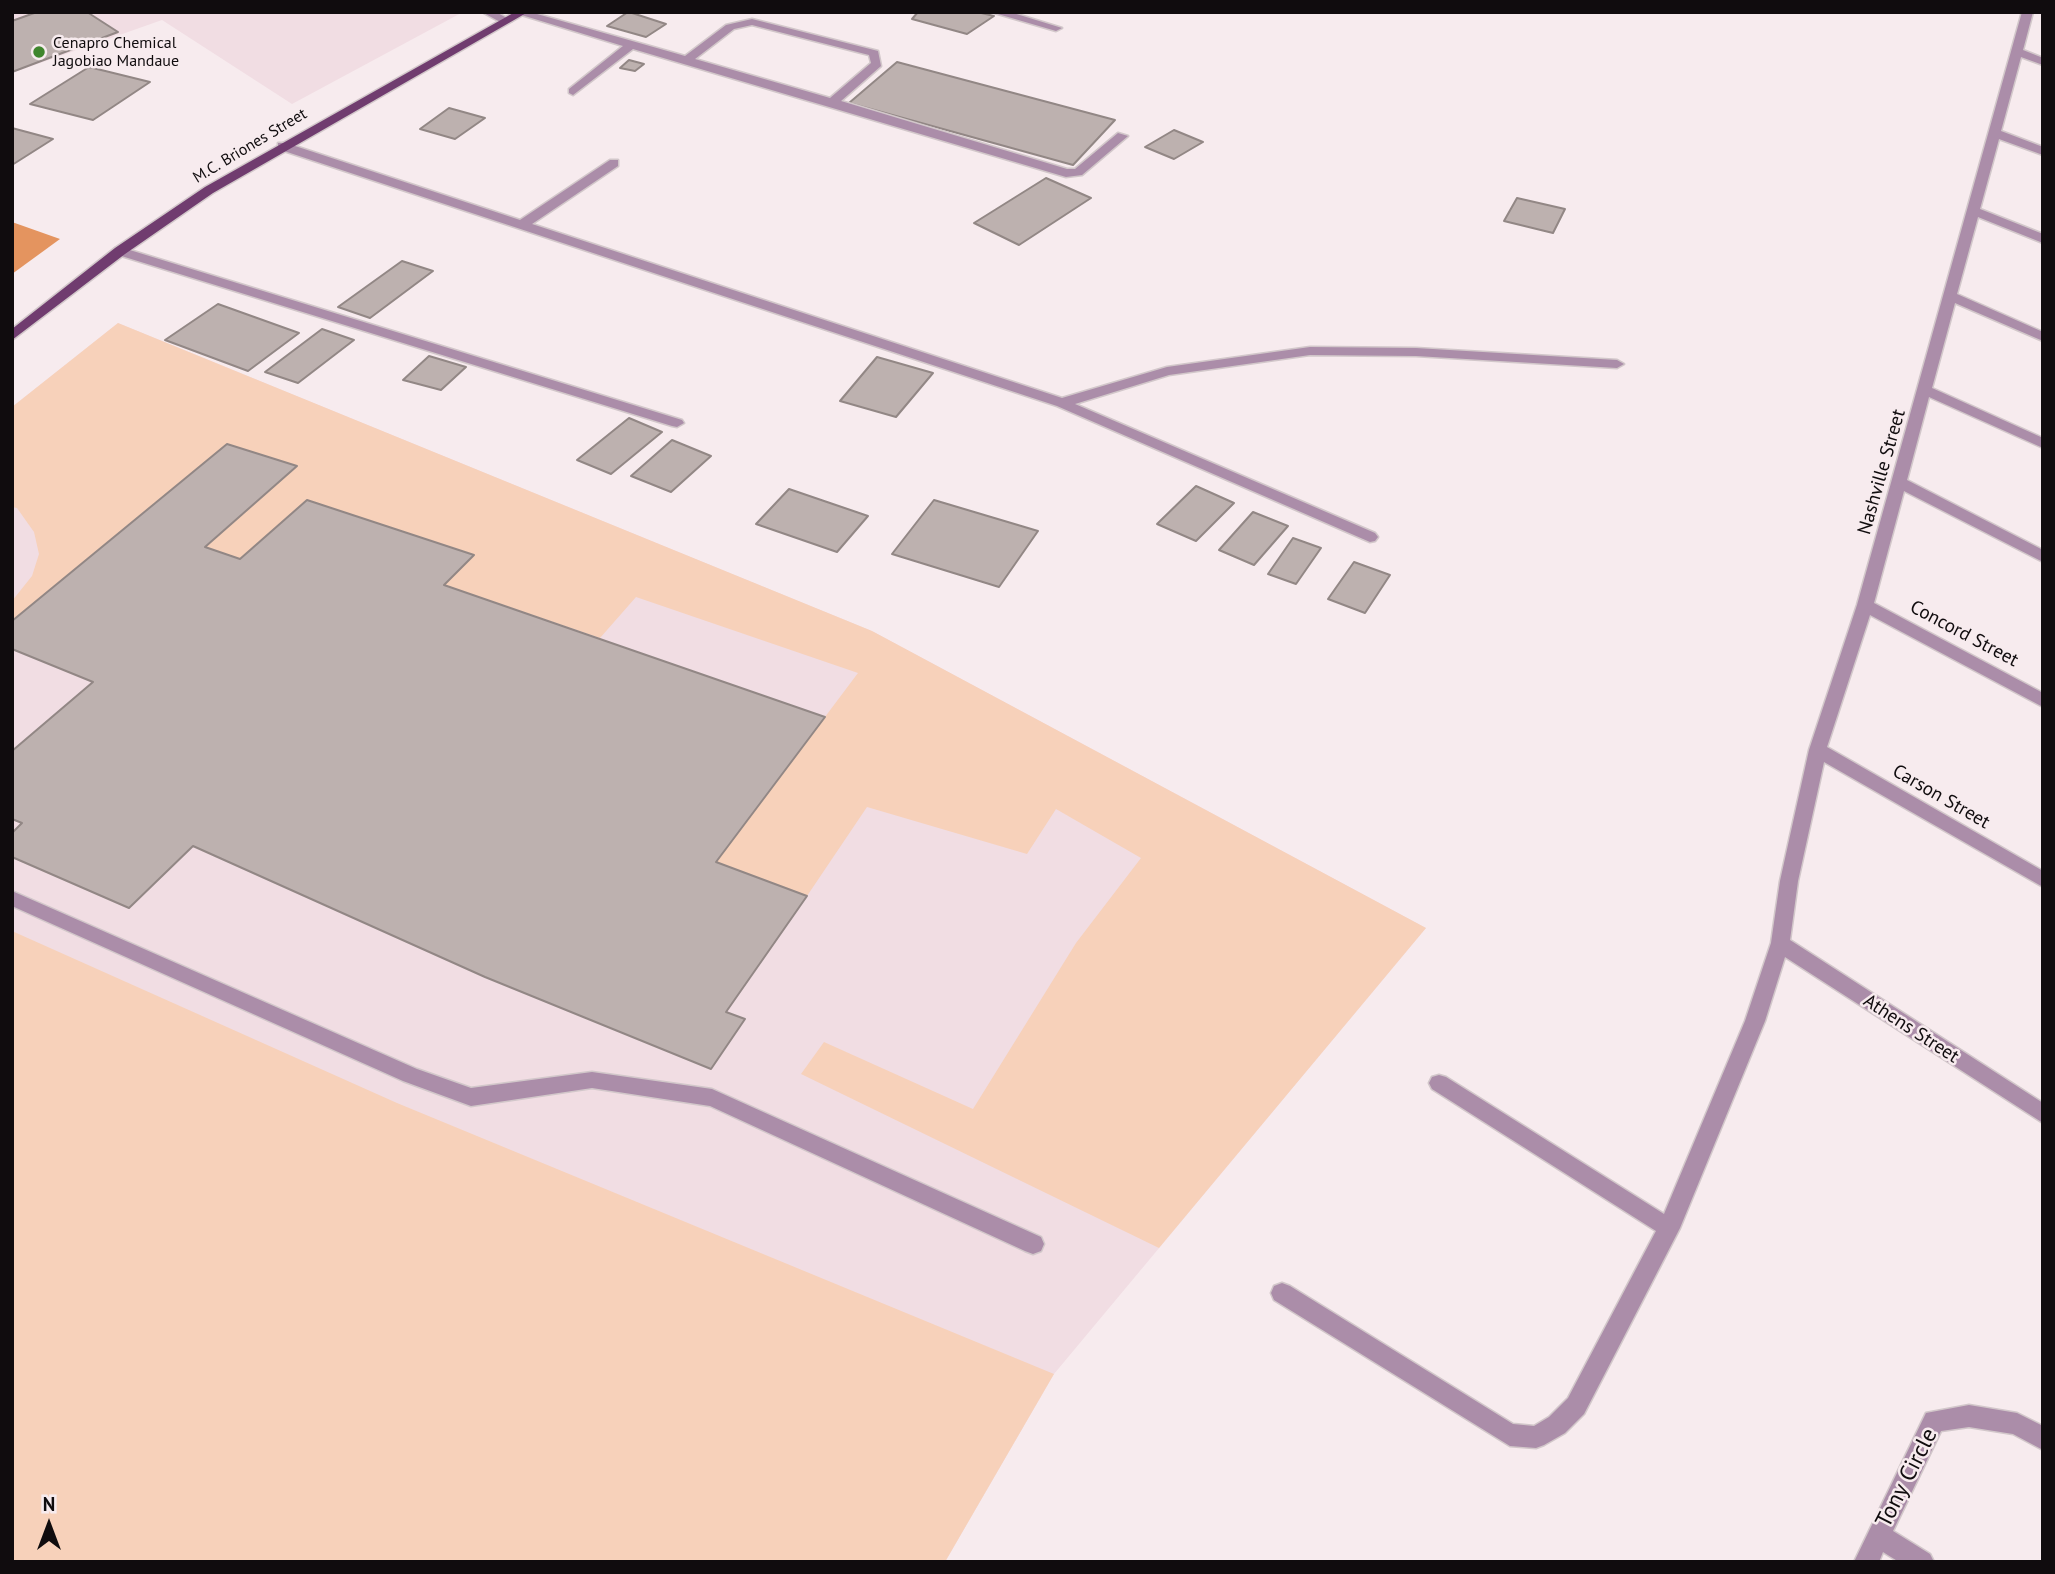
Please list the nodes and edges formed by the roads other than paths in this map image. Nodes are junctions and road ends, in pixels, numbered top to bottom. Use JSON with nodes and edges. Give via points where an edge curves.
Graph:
{"nodes":[{"id":1,"x":487,"y":12,"type":"edge"},
{"id":2,"x":996,"y":12,"type":"edge"},
{"id":3,"x":2028,"y":12,"type":"edge"},
{"id":4,"x":522,"y":13,"type":"edge"},
{"id":5,"x":506,"y":21,"type":"junction"},
{"id":6,"x":1056,"y":28,"type":"dead end"},
{"id":7,"x":631,"y":45,"type":"junction"},
{"id":8,"x":2018,"y":52,"type":"junction"},
{"id":9,"x":687,"y":60,"type":"junction"},
{"id":10,"x":2043,"y":62,"type":"edge"},
{"id":11,"x":573,"y":91,"type":"dead end"},
{"id":12,"x":832,"y":102,"type":"junction"},
{"id":13,"x":1995,"y":134,"type":"junction"},
{"id":14,"x":1122,"y":136,"type":"dead end"},
{"id":15,"x":282,"y":146,"type":"junction"},
{"id":16,"x":2043,"y":151,"type":"edge"},
{"id":17,"x":614,"y":163,"type":"dead end"},
{"id":18,"x":1974,"y":211,"type":"junction"},
{"id":19,"x":523,"y":224,"type":"junction"},
{"id":20,"x":2043,"y":239,"type":"edge"},
{"id":21,"x":120,"y":251,"type":"junction"},
{"id":22,"x":1950,"y":296,"type":"junction"},
{"id":23,"x":12,"y":336,"type":"edge"},
{"id":24,"x":2043,"y":337,"type":"edge"},
{"id":25,"x":1618,"y":364,"type":"dead end"},
{"id":26,"x":1925,"y":390,"type":"junction"},
{"id":27,"x":1062,"y":403,"type":"junction"},
{"id":28,"x":677,"y":424,"type":"dead end"},
{"id":29,"x":2043,"y":444,"type":"edge"},
{"id":30,"x":1899,"y":482,"type":"junction"},
{"id":31,"x":1370,"y":537,"type":"dead end"},
{"id":32,"x":2043,"y":556,"type":"edge"},
{"id":33,"x":1865,"y":605,"type":"junction"},
{"id":34,"x":2043,"y":701,"type":"edge"},
{"id":35,"x":1818,"y":750,"type":"junction"},
{"id":36,"x":2043,"y":880,"type":"edge"},
{"id":37,"x":12,"y":898,"type":"edge"},
{"id":38,"x":1780,"y":943,"type":"junction"},
{"id":39,"x":1439,"y":1083,"type":"dead end"},
{"id":40,"x":2043,"y":1114,"type":"edge"},
{"id":41,"x":1669,"y":1228,"type":"junction"},
{"id":42,"x":1033,"y":1244,"type":"dead end"},
{"id":43,"x":1282,"y":1293,"type":"dead end"},
{"id":44,"x":2043,"y":1439,"type":"edge"},
{"id":45,"x":1878,"y":1535,"type":"junction"},
{"id":46,"x":1866,"y":1562,"type":"edge"},
{"id":47,"x":1922,"y":1562,"type":"edge"}],
"edges":[{"from":1,"to":5,"type":"street"},
{"from":2,"to":6,"type":"street"},
{"from":3,"to":8,"type":"street","name":"Nashville Street"},
{"from":4,"to":5,"type":"main road","name":"M.C. Briones Street"},
{"from":4,"to":7,"type":"street"},
{"from":5,"to":15,"type":"main road","name":"M.C. Briones Street"},
{"from":7,"to":9,"type":"street"},
{"from":7,"to":11,"type":"street"},
{"from":8,"to":10,"type":"street"},
{"from":8,"to":13,"type":"street","name":"Nashville Street"},
{"from":9,"to":12,"type":"street"},
{"from":9,"to":12,"type":"street","via":[[730,27],[752,22],[874,53],[877,64]]},
{"from":12,"to":14,"type":"street","via":[[1066,173],[1077,172]]},
{"from":13,"to":16,"type":"street"},
{"from":13,"to":18,"type":"street","name":"Nashville Street"},
{"from":15,"to":19,"type":"street"},
{"from":15,"to":21,"type":"main road","name":"M.C. Briones Street"},
{"from":17,"to":19,"type":"street"},
{"from":18,"to":20,"type":"street"},
{"from":18,"to":22,"type":"street","name":"Nashville Street"},
{"from":19,"to":27,"type":"street"},
{"from":21,"to":23,"type":"main road","name":"M.C. Briones Street"},
{"from":21,"to":28,"type":"street"},
{"from":22,"to":24,"type":"street"},
{"from":22,"to":26,"type":"street","name":"Nashville Street"},
{"from":25,"to":27,"type":"street","via":[[1310,351],[1167,371]]},
{"from":26,"to":29,"type":"street"},
{"from":26,"to":30,"type":"street","name":"Nashville Street"},
{"from":27,"to":31,"type":"street"},
{"from":30,"to":32,"type":"street"},
{"from":30,"to":33,"type":"street","name":"Nashville Street"},
{"from":33,"to":34,"type":"street","name":"Concord Street"},
{"from":33,"to":35,"type":"street","name":"Nashville Street"},
{"from":35,"to":36,"type":"street","name":"Carson Street"},
{"from":35,"to":38,"type":"street","name":"Nashville Street"},
{"from":37,"to":42,"type":"street","via":[[410,1075],[471,1097],[592,1080],[712,1098]]},
{"from":38,"to":40,"type":"street","name":"Athens Street"},
{"from":38,"to":41,"type":"street","name":"Nashville Street","via":[[1755,1021]]},
{"from":39,"to":41,"type":"street"},
{"from":41,"to":43,"type":"street","name":"Nashville Street","via":[[1576,1406],[1536,1437],[1510,1435]]},
{"from":44,"to":45,"type":"street","name":"Tony Circle","via":[[2017,1424],[1969,1416],[1934,1421]]},
{"from":45,"to":46,"type":"street","name":"Tony Circle"},
{"from":45,"to":47,"type":"street"}]}
